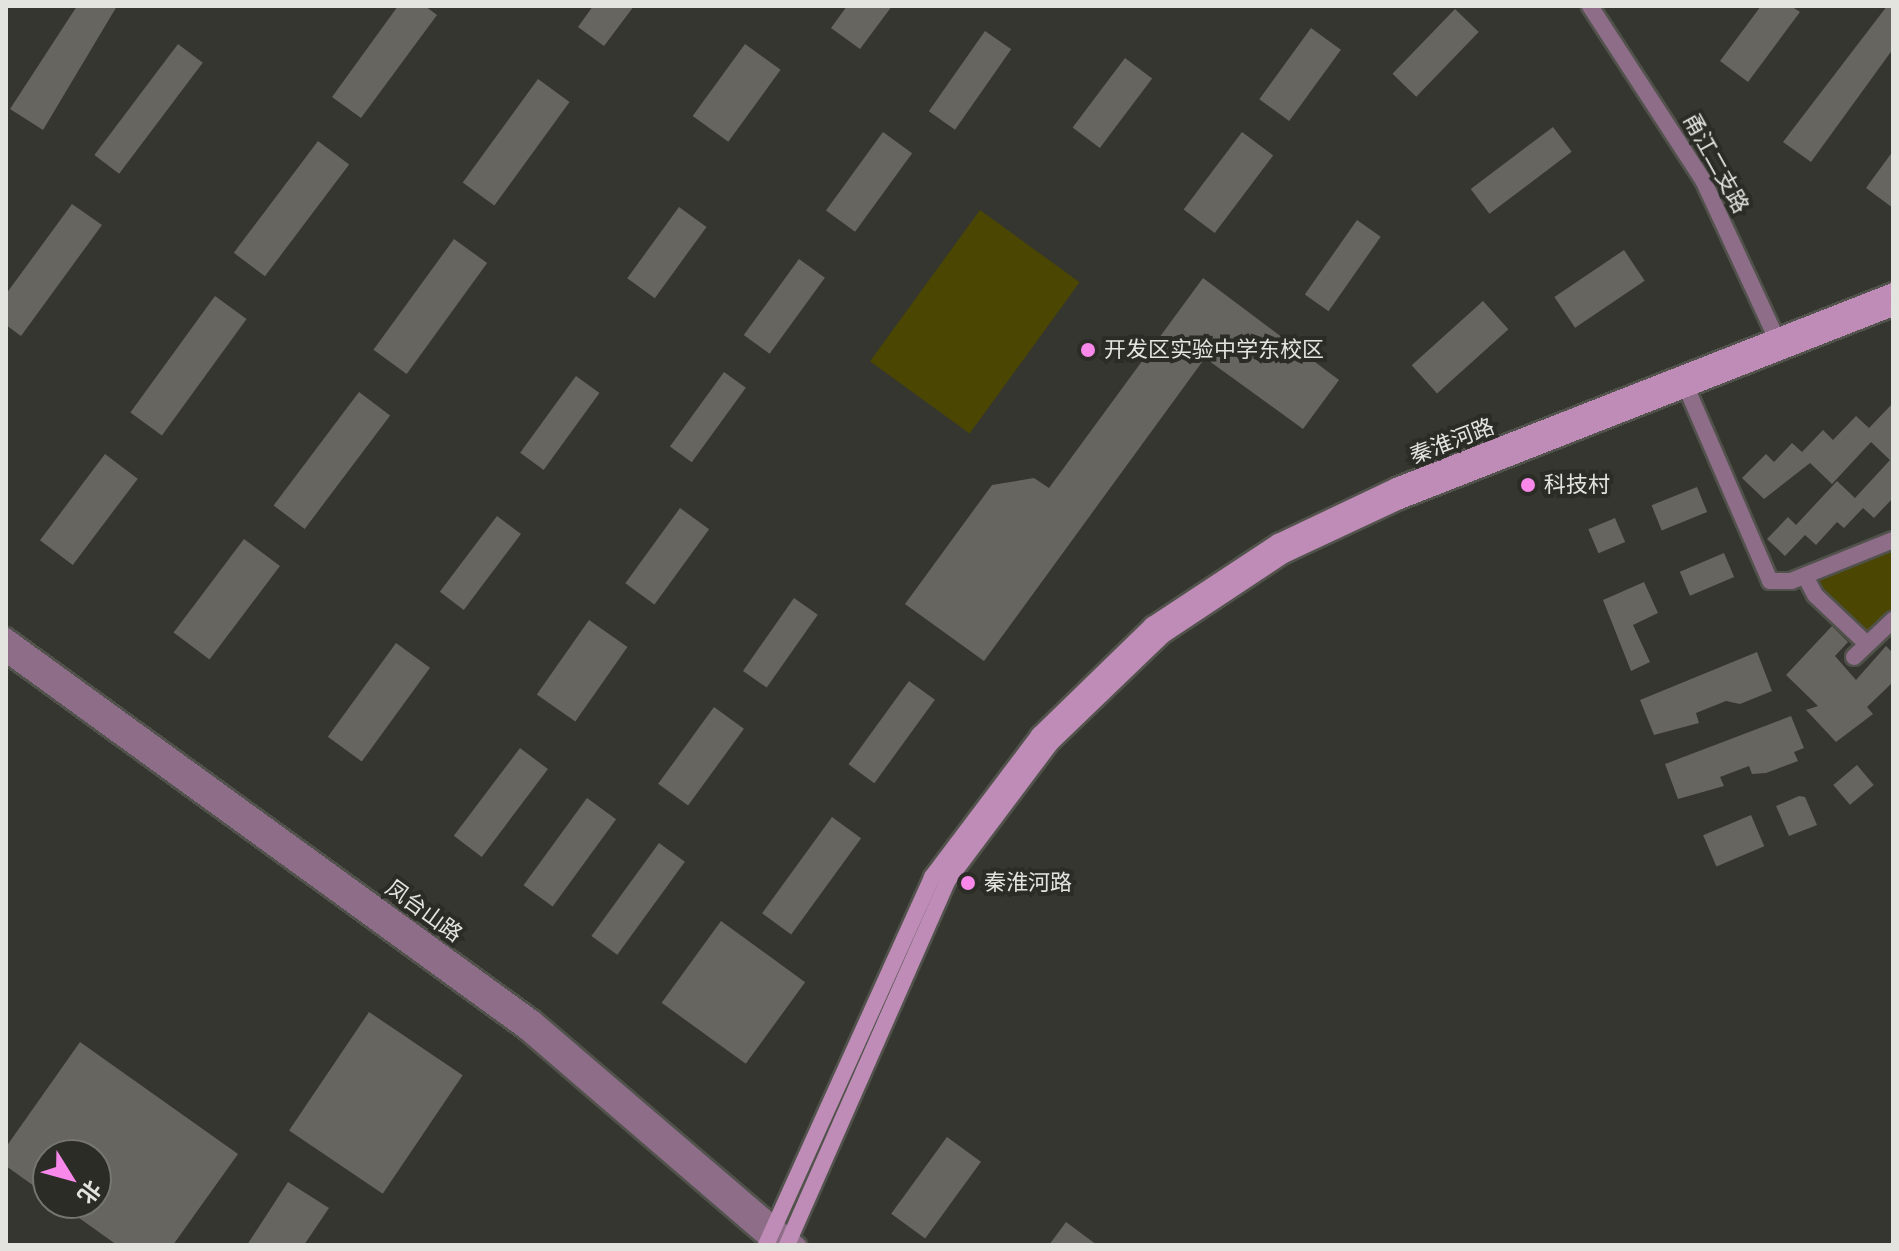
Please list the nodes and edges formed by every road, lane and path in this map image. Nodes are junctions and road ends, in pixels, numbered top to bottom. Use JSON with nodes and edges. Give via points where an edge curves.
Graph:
{"nodes":[{"id":1,"x":1590,"y":6,"type":"edge"},
{"id":2,"x":1893,"y":291,"type":"edge"},
{"id":3,"x":1893,"y":308,"type":"edge"},
{"id":4,"x":1780,"y":346,"type":"junction"},
{"id":5,"x":1687,"y":389,"type":"junction"},
{"id":6,"x":1893,"y":540,"type":"edge"},
{"id":7,"x":1805,"y":576,"type":"junction"},
{"id":8,"x":1893,"y":620,"type":"edge"},
{"id":9,"x":6,"y":636,"type":"edge"},
{"id":10,"x":1866,"y":643,"type":"junction"},
{"id":11,"x":6,"y":654,"type":"edge"},
{"id":12,"x":1854,"y":657,"type":"dead end"},
{"id":13,"x":772,"y":1240,"type":"edge"},
{"id":14,"x":792,"y":1243,"type":"edge"}],
"edges":[{"from":1,"to":4,"type":"street","name":"甬江二支路","via":[[1703,180]]},
{"from":2,"to":4,"type":"main road","name":"秦淮河路"},
{"from":3,"to":4,"type":"main road","name":"秦淮河路"},
{"from":4,"to":5,"type":"main road","name":"秦淮河路"},
{"from":4,"to":13,"type":"main road","name":"秦淮河路","via":[[1396,486],[1278,542],[1152,625],[1039,735],[932,877]]},
{"from":5,"to":7,"type":"street","via":[[1764,574],[1779,585]]},
{"from":5,"to":14,"type":"main road","name":"秦淮河路","via":[[1400,501],[1284,555],[1162,636],[1051,743],[948,880]]},
{"from":6,"to":7,"type":"street"},
{"from":7,"to":10,"type":"street","via":[[1815,595]]},
{"from":8,"to":10,"type":"street"},
{"from":9,"to":13,"type":"street","name":"凤台山路","via":[[534,1019]]},
{"from":10,"to":12,"type":"street"},
{"from":11,"to":13,"type":"street","name":"凤台山路","via":[[525,1031]]},
{"from":13,"to":14,"type":"street","name":"凤台山路"}]}
